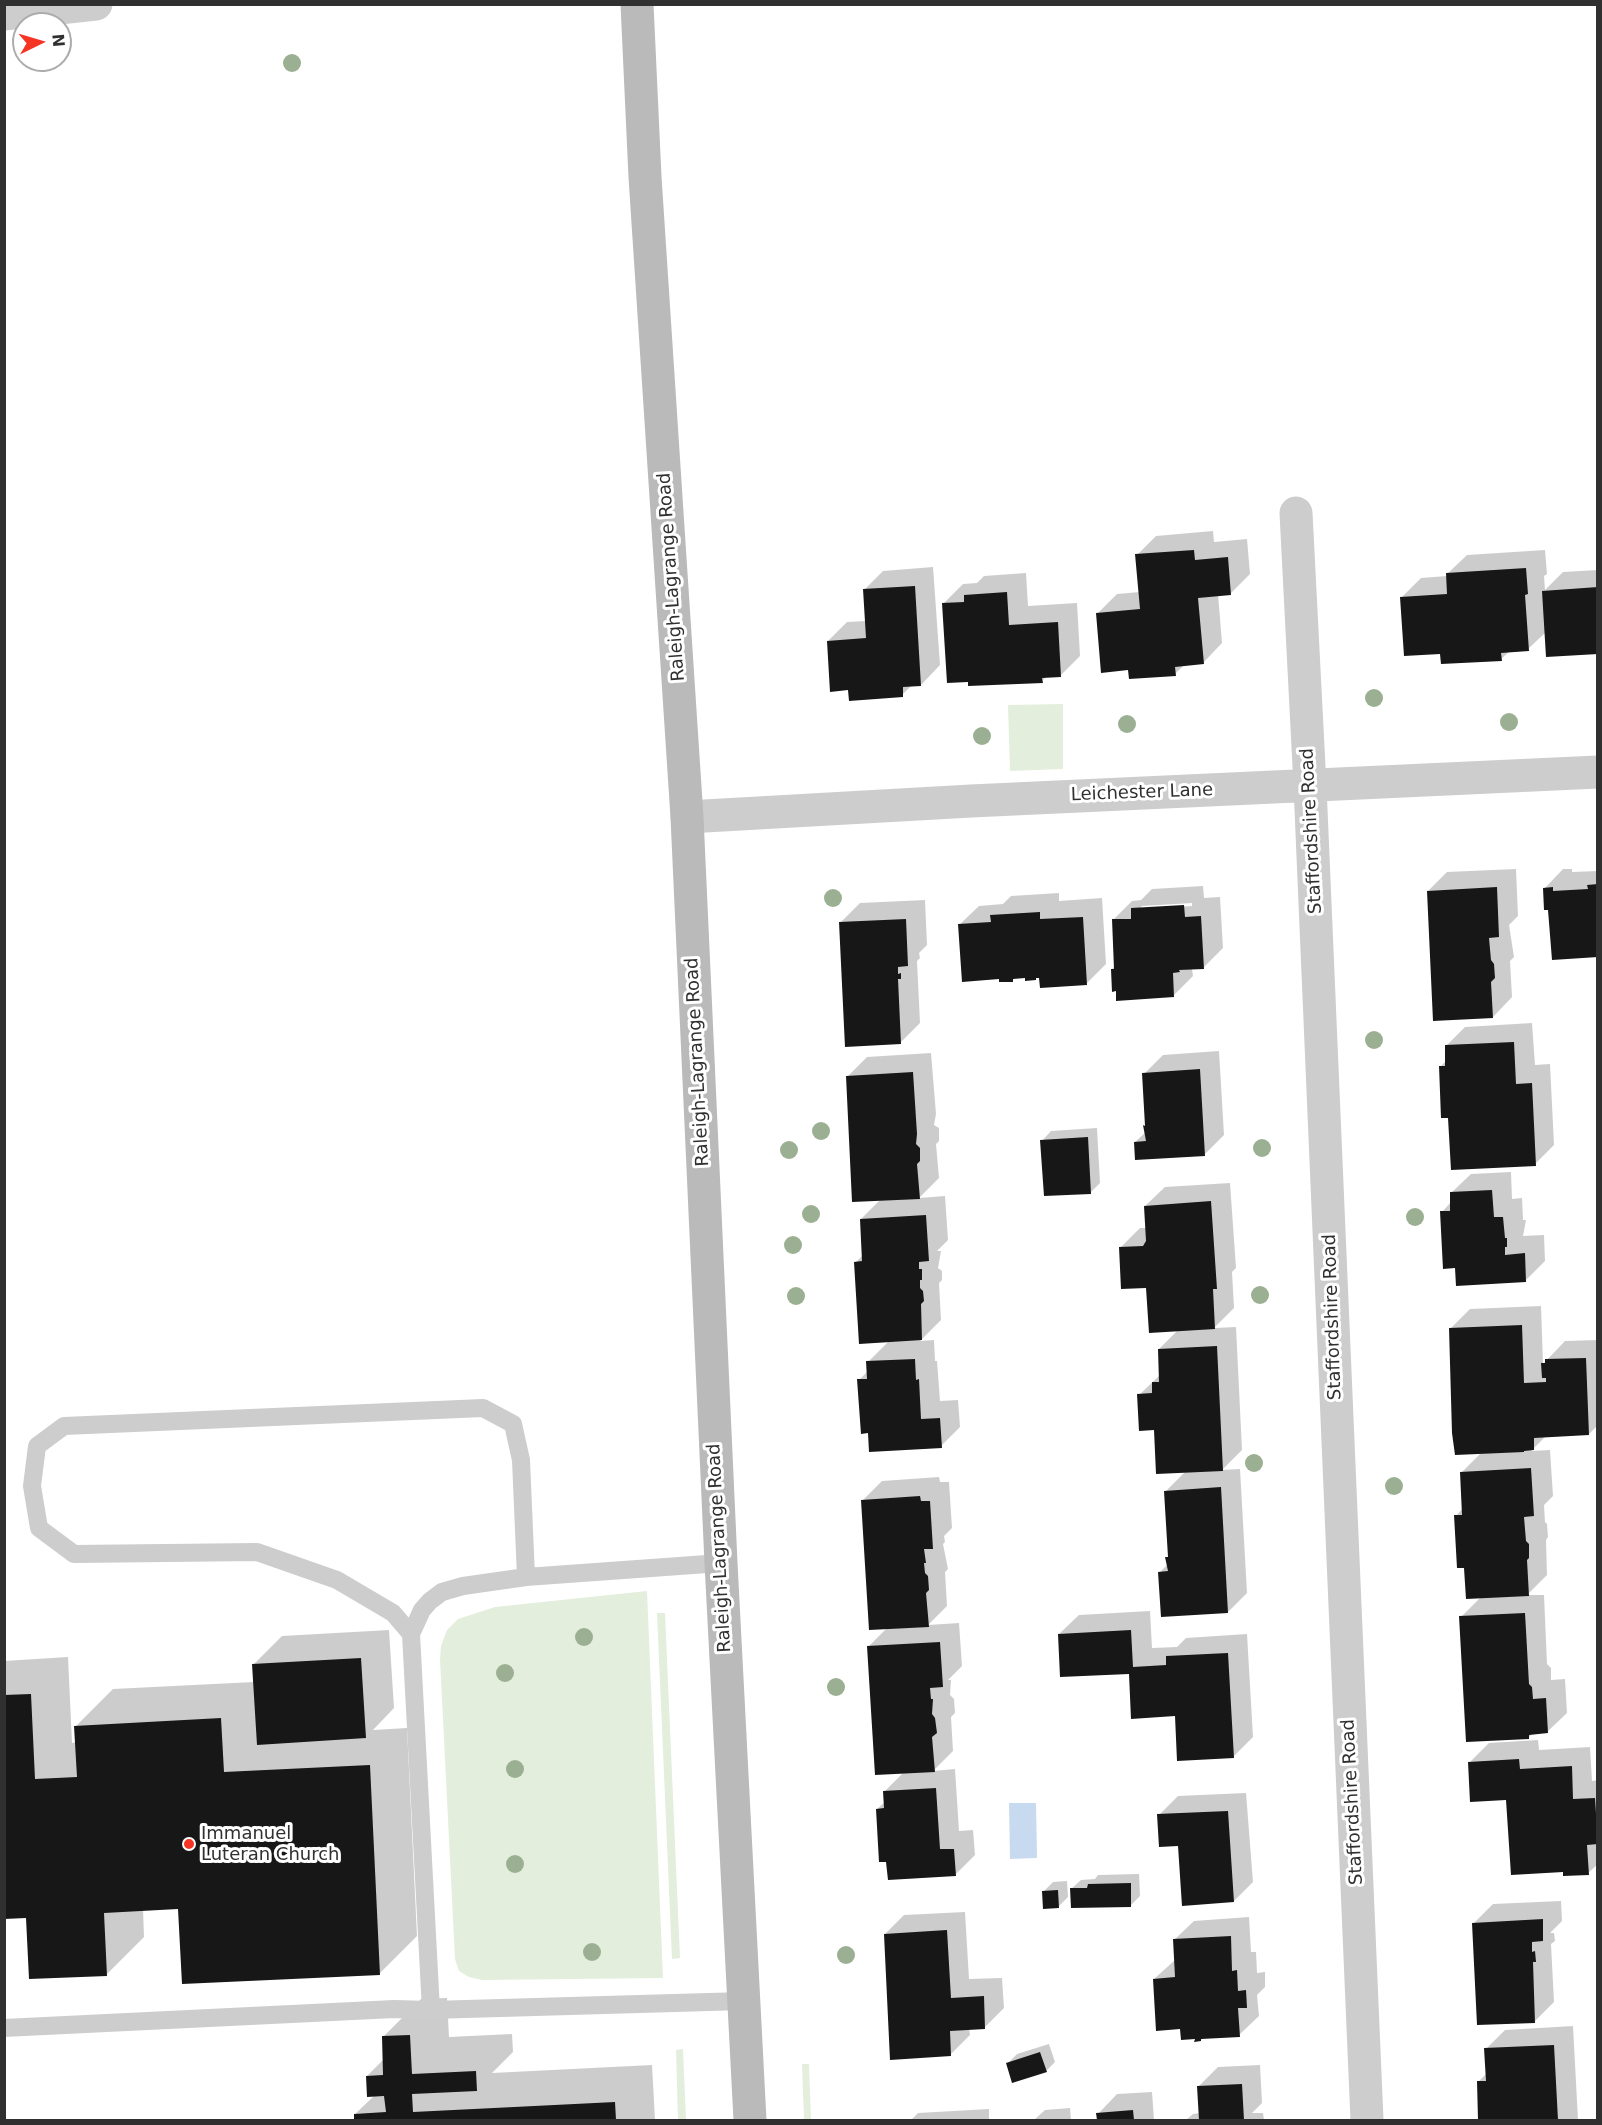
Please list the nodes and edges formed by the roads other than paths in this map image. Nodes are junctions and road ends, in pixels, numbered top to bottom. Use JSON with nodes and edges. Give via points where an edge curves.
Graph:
{"nodes":[{"id":1,"x":96,"y":4,"type":"edge"},
{"id":2,"x":637,"y":4,"type":"edge"},
{"id":3,"x":4,"y":14,"type":"edge"},
{"id":4,"x":1296,"y":513,"type":"dead end"},
{"id":5,"x":1598,"y":772,"type":"edge"},
{"id":6,"x":1310,"y":786,"type":"junction"},
{"id":7,"x":687,"y":817,"type":"junction"},
{"id":8,"x":720,"y":1563,"type":"junction"},
{"id":9,"x":526,"y":1577,"type":"junction"},
{"id":10,"x":411,"y":1634,"type":"junction"},
{"id":11,"x":744,"y":2001,"type":"junction"},
{"id":12,"x":431,"y":2010,"type":"junction"},
{"id":13,"x":4,"y":2028,"type":"edge"},
{"id":14,"x":750,"y":2121,"type":"edge"},
{"id":15,"x":1367,"y":2121,"type":"edge"}],
"edges":[{"from":1,"to":3,"type":"street"},
{"from":2,"to":7,"type":"main road","name":"Raleigh-Lagrange Road"},
{"from":4,"to":6,"type":"street","name":"Staffordshire Road"},
{"from":5,"to":6,"type":"street","name":"Leichester Lane"},
{"from":6,"to":7,"type":"street","name":"Leichester Lane"},
{"from":6,"to":15,"type":"street","name":"Staffordshire Road"},
{"from":7,"to":8,"type":"main road","name":"Raleigh-Lagrange Road"},
{"from":8,"to":9,"type":"lane"},
{"from":8,"to":11,"type":"main road","name":"Raleigh-Lagrange Road"},
{"from":9,"to":10,"type":"lane","via":[[442,1592],[422,1610]]},
{"from":9,"to":10,"type":"lane","via":[[521,1460],[513,1424],[483,1408],[64,1426],[37,1446],[32,1486],[39,1528],[74,1554],[257,1552],[337,1580],[393,1613]]},
{"from":10,"to":12,"type":"lane"},
{"from":11,"to":12,"type":"lane"},
{"from":11,"to":14,"type":"main road","name":"Raleigh-Lagrange Road"},
{"from":12,"to":13,"type":"lane"}]}
